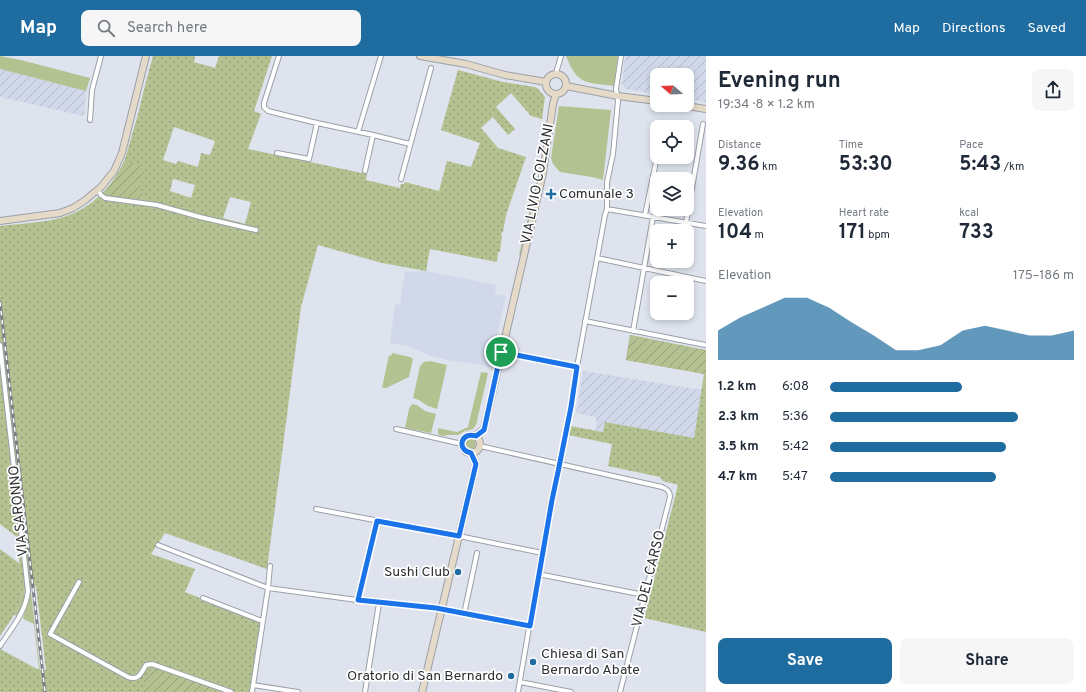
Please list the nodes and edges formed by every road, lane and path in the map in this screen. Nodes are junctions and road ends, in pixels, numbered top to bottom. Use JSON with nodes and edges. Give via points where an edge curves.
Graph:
{"nodes":[{"id":1,"x":101,"y":56,"type":"edge"},
{"id":2,"x":146,"y":56,"type":"edge"},
{"id":3,"x":279,"y":56,"type":"edge"},
{"id":4,"x":381,"y":56,"type":"edge"},
{"id":5,"x":420,"y":56,"type":"edge"},
{"id":6,"x":561,"y":56,"type":"edge"},
{"id":7,"x":621,"y":56,"type":"edge"},
{"id":8,"x":431,"y":68,"type":"dead end"},
{"id":9,"x":556,"y":73,"type":"junction"},
{"id":10,"x":546,"y":82,"type":"junction"},
{"id":11,"x":566,"y":86,"type":"junction"},
{"id":12,"x":556,"y":94,"type":"junction"},
{"id":13,"x":618,"y":96,"type":"junction"},
{"id":14,"x":650,"y":100,"type":"edge"},
{"id":15,"x":134,"y":101,"type":"junction"},
{"id":16,"x":694,"y":107,"type":"edge"},
{"id":17,"x":706,"y":109,"type":"edge"},
{"id":18,"x":90,"y":120,"type":"dead end"},
{"id":19,"x":317,"y":124,"type":"junction"},
{"id":20,"x":703,"y":124,"type":"dead end"},
{"id":21,"x":358,"y":132,"type":"junction"},
{"id":22,"x":704,"y":132,"type":"edge"},
{"id":23,"x":373,"y":135,"type":"junction"},
{"id":24,"x":410,"y":144,"type":"junction"},
{"id":25,"x":278,"y":153,"type":"dead end"},
{"id":26,"x":656,"y":164,"type":"edge"},
{"id":27,"x":365,"y":171,"type":"dead end"},
{"id":28,"x":401,"y":180,"type":"dead end"},
{"id":29,"x":98,"y":190,"type":"junction"},
{"id":30,"x":607,"y":209,"type":"junction"},
{"id":31,"x":645,"y":215,"type":"junction"},
{"id":32,"x":653,"y":217,"type":"junction"},
{"id":33,"x":0,"y":218,"type":"edge"},
{"id":34,"x":0,"y":222,"type":"edge"},
{"id":35,"x":686,"y":223,"type":"junction"},
{"id":36,"x":706,"y":226,"type":"edge"},
{"id":37,"x":256,"y":230,"type":"dead end"},
{"id":38,"x":597,"y":258,"type":"junction"},
{"id":39,"x":644,"y":269,"type":"junction"},
{"id":40,"x":706,"y":281,"type":"edge"},
{"id":41,"x":585,"y":321,"type":"junction"},
{"id":42,"x":633,"y":331,"type":"junction"},
{"id":43,"x":706,"y":344,"type":"edge"},
{"id":44,"x":0,"y":345,"type":"edge"},
{"id":45,"x":501,"y":352,"type":"junction"},
{"id":46,"x":577,"y":367,"type":"junction"},
{"id":47,"x":396,"y":429,"type":"dead end"},
{"id":48,"x":476,"y":436,"type":"junction"},
{"id":49,"x":462,"y":444,"type":"junction"},
{"id":50,"x":480,"y":446,"type":"junction"},
{"id":51,"x":471,"y":453,"type":"junction"},
{"id":52,"x":560,"y":464,"type":"junction"},
{"id":53,"x":316,"y":509,"type":"dead end"},
{"id":54,"x":377,"y":521,"type":"junction"},
{"id":55,"x":459,"y":536,"type":"junction"},
{"id":56,"x":158,"y":545,"type":"dead end"},
{"id":57,"x":477,"y":552,"type":"dead end"},
{"id":58,"x":542,"y":553,"type":"junction"},
{"id":59,"x":270,"y":566,"type":"dead end"},
{"id":60,"x":538,"y":574,"type":"junction"},
{"id":61,"x":79,"y":582,"type":"dead end"},
{"id":62,"x":268,"y":588,"type":"junction"},
{"id":63,"x":644,"y":596,"type":"junction"},
{"id":64,"x":203,"y":598,"type":"dead end"},
{"id":65,"x":358,"y":600,"type":"junction"},
{"id":66,"x":379,"y":603,"type":"junction"},
{"id":67,"x":442,"y":610,"type":"junction"},
{"id":68,"x":464,"y":614,"type":"junction"},
{"id":69,"x":262,"y":621,"type":"junction"},
{"id":70,"x":530,"y":626,"type":"junction"},
{"id":71,"x":0,"y":646,"type":"edge"},
{"id":72,"x":520,"y":682,"type":"junction"},
{"id":73,"x":253,"y":685,"type":"junction"},
{"id":74,"x":231,"y":692,"type":"edge"},
{"id":75,"x":252,"y":692,"type":"edge"},
{"id":76,"x":298,"y":692,"type":"edge"},
{"id":77,"x":365,"y":692,"type":"edge"},
{"id":78,"x":422,"y":692,"type":"edge"},
{"id":79,"x":518,"y":692,"type":"edge"},
{"id":80,"x":571,"y":692,"type":"edge"},
{"id":81,"x":620,"y":692,"type":"edge"}],
"edges":[{"from":1,"to":18,"type":"street","via":[[92,90]]},
{"from":2,"to":15,"type":"street"},
{"from":3,"to":19,"type":"street","via":[[264,107],[268,111]]},
{"from":4,"to":21,"type":"street"},
{"from":5,"to":10,"type":"street"},
{"from":6,"to":9,"type":"street"},
{"from":7,"to":13,"type":"street","via":[[616,89]]},
{"from":8,"to":24,"type":"street"},
{"from":9,"to":10,"type":"street","via":[[549,76]]},
{"from":9,"to":11,"type":"street","via":[[562,76]]},
{"from":10,"to":12,"type":"street","via":[[547,89]]},
{"from":11,"to":12,"type":"street"},
{"from":11,"to":13,"type":"street"},
{"from":12,"to":45,"type":"street","name":"VIA LIVIO COLZANI","via":[[543,174]]},
{"from":13,"to":14,"type":"street"},
{"from":13,"to":30,"type":"street","via":[[613,154],[607,182]]},
{"from":15,"to":29,"type":"street","via":[[118,163]]},
{"from":15,"to":33,"type":"street","via":[[115,160],[95,189],[63,208]]},
{"from":16,"to":17,"type":"street"},
{"from":19,"to":21,"type":"street"},
{"from":19,"to":25,"type":"street","via":[[308,159]]},
{"from":20,"to":22,"type":"street"},
{"from":21,"to":23,"type":"street"},
{"from":22,"to":35,"type":"street"},
{"from":23,"to":24,"type":"street"},
{"from":23,"to":27,"type":"street"},
{"from":24,"to":28,"type":"street"},
{"from":26,"to":31,"type":"street"},
{"from":29,"to":34,"type":"street","via":[[73,208],[60,213]]},
{"from":29,"to":37,"type":"street","via":[[105,198],[156,205]]},
{"from":30,"to":31,"type":"street"},
{"from":30,"to":38,"type":"street"},
{"from":31,"to":32,"type":"street"},
{"from":32,"to":35,"type":"street"},
{"from":32,"to":39,"type":"street"},
{"from":35,"to":36,"type":"street"},
{"from":38,"to":39,"type":"street"},
{"from":38,"to":41,"type":"street"},
{"from":39,"to":40,"type":"street"},
{"from":39,"to":42,"type":"street"},
{"from":41,"to":42,"type":"street"},
{"from":41,"to":46,"type":"street"},
{"from":42,"to":43,"type":"street"},
{"from":44,"to":71,"type":"street","name":"VIA SARONNO","via":[[28,591],[22,612]]},
{"from":45,"to":46,"type":"street"},
{"from":45,"to":48,"type":"street","name":"VIA LIVIO COLZANI","via":[[484,430]]},
{"from":46,"to":52,"type":"street"},
{"from":47,"to":49,"type":"street"},
{"from":48,"to":49,"type":"street","via":[[466,436]]},
{"from":48,"to":50,"type":"street"},
{"from":49,"to":51,"type":"street","via":[[464,450]]},
{"from":50,"to":51,"type":"street","via":[[477,451]]},
{"from":50,"to":52,"type":"street"},
{"from":51,"to":55,"type":"street","via":[[476,464]]},
{"from":52,"to":58,"type":"street"},
{"from":52,"to":63,"type":"street","name":"VIA DEL CARSO","via":[[662,487],[670,492]]},
{"from":53,"to":54,"type":"street"},
{"from":54,"to":55,"type":"street"},
{"from":54,"to":65,"type":"street"},
{"from":55,"to":58,"type":"street"},
{"from":55,"to":67,"type":"street"},
{"from":56,"to":62,"type":"street"},
{"from":57,"to":68,"type":"street"},
{"from":58,"to":60,"type":"street"},
{"from":59,"to":62,"type":"street"},
{"from":60,"to":63,"type":"street"},
{"from":60,"to":70,"type":"street"},
{"from":61,"to":74,"type":"street","via":[[50,634],[134,679],[138,678],[146,665],[152,664]]},
{"from":62,"to":65,"type":"street"},
{"from":62,"to":69,"type":"street"},
{"from":63,"to":81,"type":"street","name":"VIA DEL CARSO"},
{"from":64,"to":69,"type":"street"},
{"from":65,"to":66,"type":"street"},
{"from":66,"to":67,"type":"street"},
{"from":66,"to":77,"type":"street"},
{"from":67,"to":68,"type":"street"},
{"from":67,"to":78,"type":"street"},
{"from":68,"to":70,"type":"street"},
{"from":69,"to":73,"type":"street"},
{"from":70,"to":72,"type":"street"},
{"from":72,"to":79,"type":"street"},
{"from":72,"to":80,"type":"street"},
{"from":73,"to":75,"type":"street"},
{"from":73,"to":76,"type":"street"}]}
